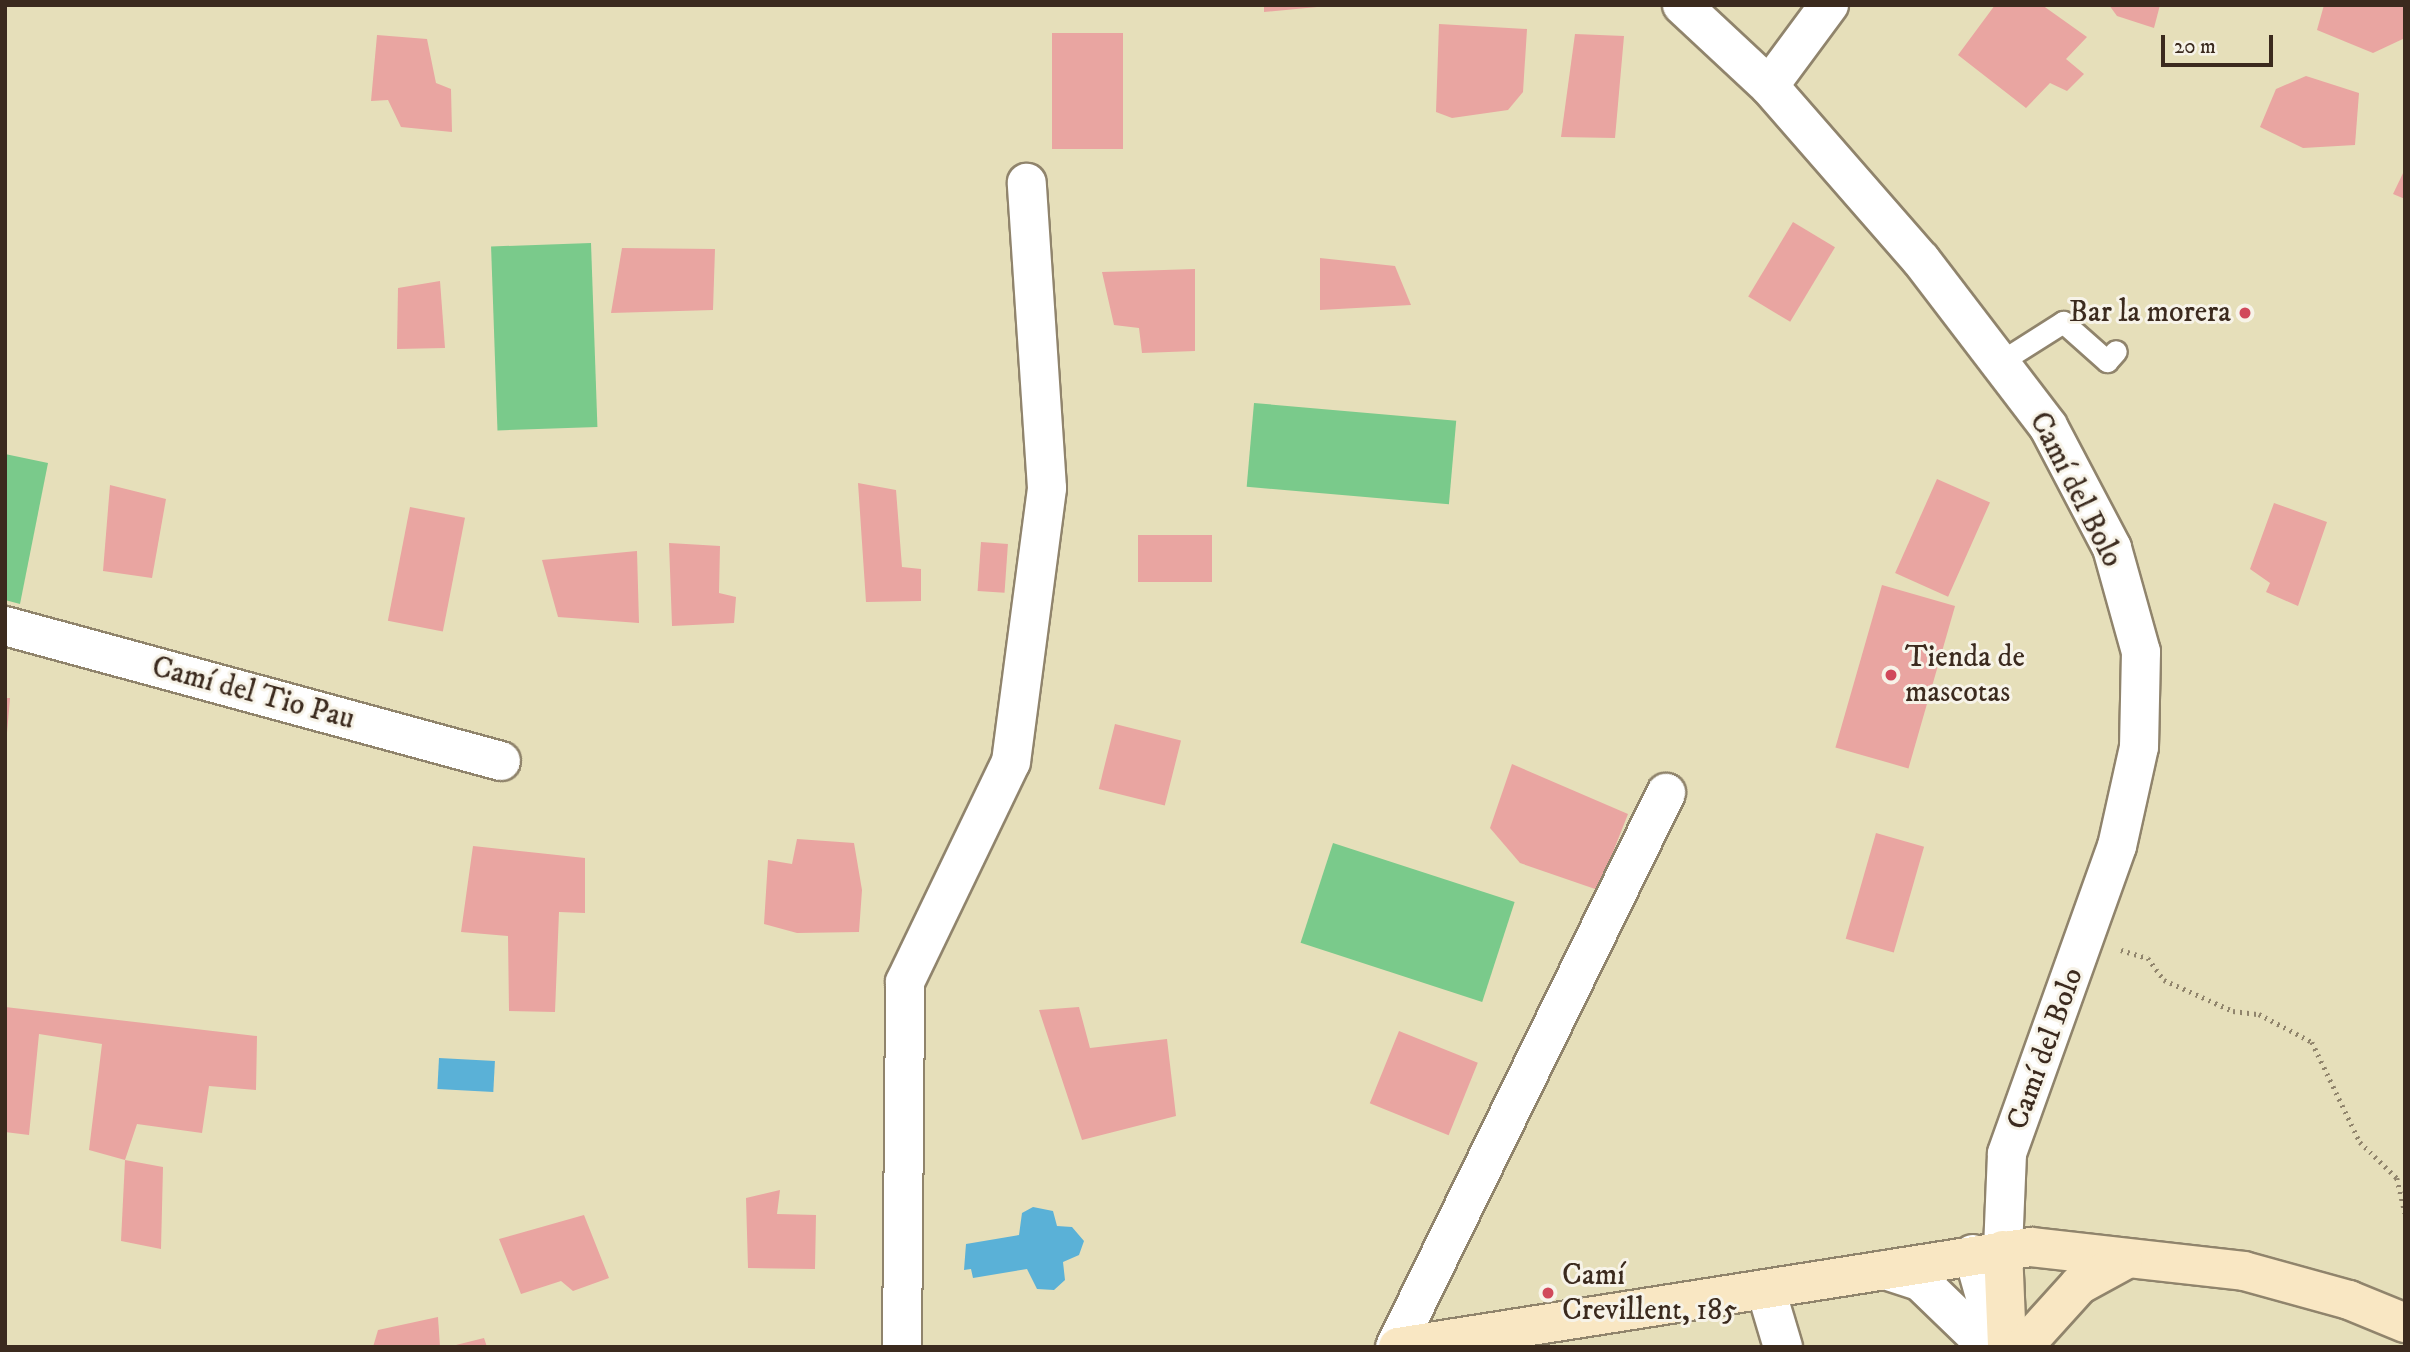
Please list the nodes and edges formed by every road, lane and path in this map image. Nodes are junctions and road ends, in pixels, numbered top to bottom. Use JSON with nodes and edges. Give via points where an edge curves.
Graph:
{"nodes":[{"id":1,"x":1682,"y":5,"type":"edge"},
{"id":2,"x":1829,"y":5,"type":"edge"},
{"id":3,"x":1769,"y":86,"type":"junction"},
{"id":4,"x":1027,"y":183,"type":"dead end"},
{"id":5,"x":2116,"y":351,"type":"dead end"},
{"id":6,"x":2000,"y":362,"type":"junction"},
{"id":7,"x":5,"y":626,"type":"edge"},
{"id":8,"x":501,"y":761,"type":"dead end"},
{"id":9,"x":1666,"y":793,"type":"dead end"},
{"id":10,"x":2115,"y":948,"type":"dead end"},
{"id":11,"x":2405,"y":1213,"type":"edge"},
{"id":12,"x":1988,"y":1252,"type":"junction"},
{"id":13,"x":2123,"y":1261,"type":"junction"},
{"id":14,"x":1885,"y":1270,"type":"junction"},
{"id":15,"x":1766,"y":1290,"type":"junction"},
{"id":16,"x":2405,"y":1323,"type":"edge"},
{"id":17,"x":1545,"y":1334,"type":"edge"},
{"id":18,"x":902,"y":1347,"type":"edge"},
{"id":19,"x":1397,"y":1347,"type":"edge"},
{"id":20,"x":1783,"y":1347,"type":"edge"},
{"id":21,"x":1988,"y":1347,"type":"edge"},
{"id":22,"x":2000,"y":1347,"type":"edge"},
{"id":23,"x":2007,"y":1347,"type":"edge"},
{"id":24,"x":2022,"y":1347,"type":"edge"}],
"edges":[{"from":1,"to":3,"type":"street","name":"Camí del Bolo"},
{"from":2,"to":3,"type":"street"},
{"from":3,"to":6,"type":"street","name":"Camí del Bolo"},
{"from":4,"to":18,"type":"street","via":[[1047,488],[1011,762],[905,982]]},
{"from":5,"to":6,"type":"lane","via":[[2107,361],[2063,322]]},
{"from":6,"to":12,"type":"street","name":"Camí del Bolo","via":[[2049,426],[2112,548],[2141,652],[2139,747],[2117,846],[2007,1154]]},
{"from":7,"to":8,"type":"street","name":"Camí del Tio Pau"},
{"from":9,"to":19,"type":"street"},
{"from":10,"to":11,"type":"path","via":[[2148,958],[2164,980],[2233,1011],[2259,1014],[2312,1042],[2360,1142],[2397,1178]]},
{"from":12,"to":13,"type":"street","via":[[2031,1247]]},
{"from":12,"to":14,"type":"street"},
{"from":12,"to":22,"type":"street","name":"Camí del Bolo"},
{"from":12,"to":23,"type":"street"},
{"from":13,"to":16,"type":"street","via":[[2244,1271],[2349,1300]]},
{"from":13,"to":24,"type":"street","via":[[2079,1285]]},
{"from":14,"to":15,"type":"street"},
{"from":14,"to":21,"type":"street","via":[[1929,1288]]},
{"from":15,"to":17,"type":"street"},
{"from":15,"to":20,"type":"street"},
{"from":17,"to":19,"type":"street"}]}
